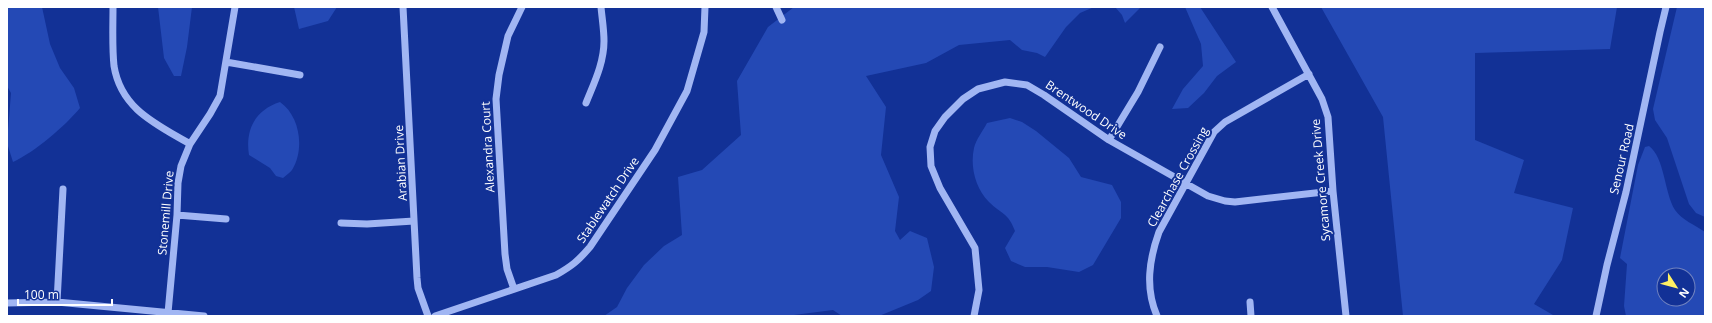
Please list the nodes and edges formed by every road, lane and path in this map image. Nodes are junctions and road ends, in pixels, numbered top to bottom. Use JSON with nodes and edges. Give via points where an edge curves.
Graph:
{"nodes":[{"id":1,"x":113,"y":7,"type":"edge"},
{"id":2,"x":235,"y":7,"type":"edge"},
{"id":3,"x":403,"y":7,"type":"edge"},
{"id":4,"x":522,"y":7,"type":"edge"},
{"id":5,"x":601,"y":7,"type":"edge"},
{"id":6,"x":705,"y":7,"type":"edge"},
{"id":7,"x":776,"y":7,"type":"edge"},
{"id":8,"x":1272,"y":7,"type":"edge"},
{"id":9,"x":1666,"y":7,"type":"edge"},
{"id":10,"x":782,"y":20,"type":"dead end"},
{"id":11,"x":1160,"y":46,"type":"dead end"},
{"id":12,"x":226,"y":62,"type":"junction"},
{"id":13,"x":1309,"y":74,"type":"junction"},
{"id":14,"x":300,"y":75,"type":"dead end"},
{"id":15,"x":586,"y":103,"type":"dead end"},
{"id":16,"x":1108,"y":140,"type":"junction"},
{"id":17,"x":190,"y":144,"type":"junction"},
{"id":18,"x":1186,"y":184,"type":"junction"},
{"id":19,"x":63,"y":189,"type":"dead end"},
{"id":20,"x":1333,"y":192,"type":"junction"},
{"id":21,"x":177,"y":215,"type":"junction"},
{"id":22,"x":226,"y":220,"type":"dead end"},
{"id":23,"x":414,"y":221,"type":"junction"},
{"id":24,"x":341,"y":223,"type":"dead end"},
{"id":25,"x":514,"y":289,"type":"junction"},
{"id":26,"x":57,"y":302,"type":"junction"},
{"id":27,"x":1250,"y":302,"type":"dead end"},
{"id":28,"x":7,"y":303,"type":"edge"},
{"id":29,"x":168,"y":313,"type":"junction"},
{"id":30,"x":204,"y":316,"type":"edge"},
{"id":31,"x":428,"y":316,"type":"edge"},
{"id":32,"x":436,"y":316,"type":"edge"},
{"id":33,"x":974,"y":316,"type":"edge"},
{"id":34,"x":1157,"y":316,"type":"edge"},
{"id":35,"x":1251,"y":316,"type":"edge"},
{"id":36,"x":1346,"y":316,"type":"edge"},
{"id":37,"x":1596,"y":316,"type":"edge"}],
"edges":[{"from":1,"to":17,"type":"street","via":[[114,64],[121,89],[138,112]]},
{"from":2,"to":12,"type":"street","name":"Stonemill Drive"},
{"from":3,"to":23,"type":"street","name":"Arabian Drive"},
{"from":4,"to":25,"type":"street","name":"Alexandra Court","via":[[508,36],[496,99],[505,254]]},
{"from":5,"to":15,"type":"street","via":[[603,51],[596,80]]},
{"from":6,"to":25,"type":"street","name":"Stablewatch Drive","via":[[704,32],[687,91],[655,150],[590,247],[573,266],[556,275]]},
{"from":7,"to":10,"type":"street"},
{"from":8,"to":13,"type":"street","name":"Sycamore Creek Drive"},
{"from":9,"to":37,"type":"street","name":"Senour Road"},
{"from":11,"to":16,"type":"street","via":[[1138,92]]},
{"from":12,"to":14,"type":"street"},
{"from":12,"to":17,"type":"street","name":"Stonemill Drive","via":[[220,96]]},
{"from":13,"to":18,"type":"street","name":"Clearchase Crossing","via":[[1219,127]]},
{"from":13,"to":20,"type":"street","name":"Sycamore Creek Drive","via":[[1328,116]]},
{"from":16,"to":18,"type":"street","name":"Brentwood Drive"},
{"from":16,"to":33,"type":"street","name":"Brentwood Drive","via":[[1027,85],[1005,82],[978,88],[945,117],[935,131],[930,147],[931,166],[940,188],[975,248],[979,290]]},
{"from":17,"to":21,"type":"street","name":"Stonemill Drive","via":[[181,166]]},
{"from":18,"to":20,"type":"street","name":"Brentwood Drive","via":[[1225,202]]},
{"from":18,"to":34,"type":"street","name":"Clearchase Crossing","via":[[1153,249],[1149,290]]},
{"from":19,"to":26,"type":"street"},
{"from":20,"to":36,"type":"street","name":"Sycamore Creek Drive"},
{"from":21,"to":22,"type":"street"},
{"from":21,"to":29,"type":"street","name":"Stonemill Drive"},
{"from":23,"to":24,"type":"street"},
{"from":23,"to":31,"type":"street","name":"Arabian Drive","via":[[418,288]]},
{"from":25,"to":32,"type":"street","name":"Stablewatch Drive"},
{"from":26,"to":28,"type":"street"},
{"from":26,"to":29,"type":"street"},
{"from":27,"to":35,"type":"street"},
{"from":29,"to":30,"type":"street"}]}
